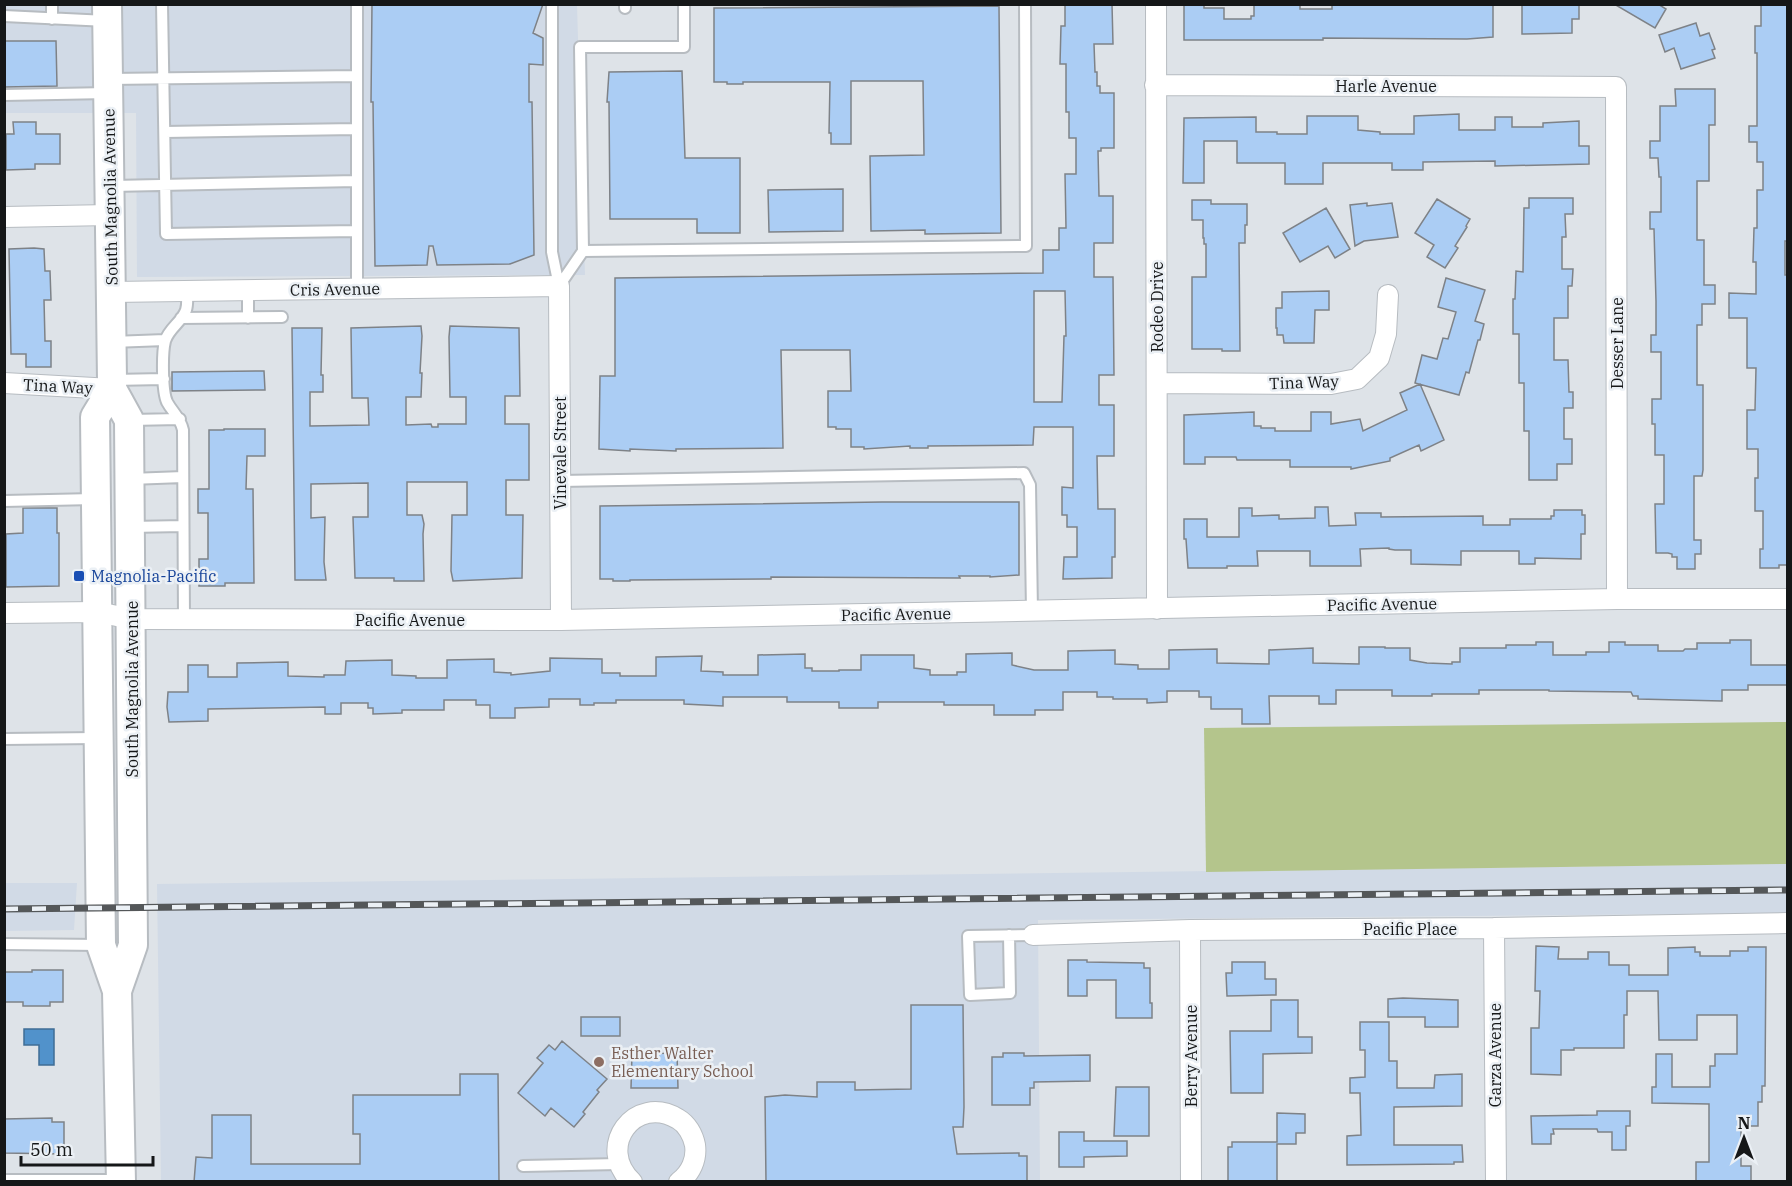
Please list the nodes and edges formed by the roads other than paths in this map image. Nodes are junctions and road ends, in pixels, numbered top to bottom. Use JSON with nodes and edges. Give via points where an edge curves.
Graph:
{"nodes":[{"id":1,"x":52,"y":4,"type":"edge"},
{"id":2,"x":162,"y":4,"type":"edge"},
{"id":3,"x":357,"y":4,"type":"edge"},
{"id":4,"x":552,"y":4,"type":"edge"},
{"id":5,"x":684,"y":4,"type":"edge"},
{"id":6,"x":1025,"y":4,"type":"edge"},
{"id":7,"x":1156,"y":4,"type":"edge"},
{"id":8,"x":107,"y":13,"type":"edge"},
{"id":9,"x":4,"y":16,"type":"edge"},
{"id":10,"x":52,"y":19,"type":"junction"},
{"id":11,"x":357,"y":76,"type":"junction"},
{"id":12,"x":164,"y":78,"type":"junction"},
{"id":13,"x":1155,"y":85,"type":"junction"},
{"id":14,"x":108,"y":86,"type":"junction"},
{"id":15,"x":1616,"y":87,"type":"joint"},
{"id":16,"x":4,"y":95,"type":"edge"},
{"id":17,"x":357,"y":129,"type":"junction"},
{"id":18,"x":165,"y":132,"type":"junction"},
{"id":19,"x":357,"y":181,"type":"junction"},
{"id":20,"x":165,"y":184,"type":"junction"},
{"id":21,"x":108,"y":186,"type":"junction"},
{"id":22,"x":110,"y":215,"type":"junction"},
{"id":23,"x":4,"y":217,"type":"edge"},
{"id":24,"x":357,"y":231,"type":"junction"},
{"id":25,"x":583,"y":251,"type":"junction"},
{"id":26,"x":559,"y":286,"type":"junction"},
{"id":27,"x":357,"y":288,"type":"junction"},
{"id":28,"x":248,"y":290,"type":"junction"},
{"id":29,"x":187,"y":291,"type":"junction"},
{"id":30,"x":112,"y":292,"type":"junction"},
{"id":31,"x":1388,"y":295,"type":"dead end"},
{"id":32,"x":282,"y":317,"type":"dead end"},
{"id":33,"x":181,"y":318,"type":"junction"},
{"id":34,"x":248,"y":318,"type":"junction"},
{"id":35,"x":165,"y":340,"type":"junction"},
{"id":36,"x":112,"y":342,"type":"junction"},
{"id":37,"x":164,"y":379,"type":"junction"},
{"id":38,"x":4,"y":383,"type":"edge"},
{"id":39,"x":1157,"y":383,"type":"junction"},
{"id":40,"x":112,"y":384,"type":"junction"},
{"id":41,"x":180,"y":419,"type":"junction"},
{"id":42,"x":129,"y":420,"type":"junction"},
{"id":43,"x":183,"y":477,"type":"junction"},
{"id":44,"x":129,"y":479,"type":"junction"},
{"id":45,"x":560,"y":481,"type":"junction"},
{"id":46,"x":96,"y":500,"type":"junction"},
{"id":47,"x":4,"y":501,"type":"edge"},
{"id":48,"x":183,"y":526,"type":"junction"},
{"id":49,"x":130,"y":527,"type":"junction"},
{"id":50,"x":1617,"y":599,"type":"junction"},
{"id":51,"x":1788,"y":599,"type":"edge"},
{"id":52,"x":1157,"y":609,"type":"junction"},
{"id":53,"x":1032,"y":611,"type":"junction"},
{"id":54,"x":98,"y":612,"type":"junction"},
{"id":55,"x":4,"y":613,"type":"edge"},
{"id":56,"x":131,"y":619,"type":"junction"},
{"id":57,"x":184,"y":619,"type":"junction"},
{"id":58,"x":561,"y":620,"type":"junction"},
{"id":59,"x":98,"y":738,"type":"junction"},
{"id":60,"x":4,"y":739,"type":"edge"},
{"id":61,"x":1788,"y":923,"type":"edge"},
{"id":62,"x":1494,"y":928,"type":"junction"},
{"id":63,"x":1190,"y":930,"type":"junction"},
{"id":64,"x":1009,"y":935,"type":"junction"},
{"id":65,"x":1033,"y":935,"type":"joint"},
{"id":66,"x":4,"y":944,"type":"edge"},
{"id":67,"x":101,"y":945,"type":"junction"},
{"id":68,"x":117,"y":991,"type":"junction"},
{"id":69,"x":619,"y":1164,"type":"junction"},
{"id":70,"x":523,"y":1166,"type":"dead end"},
{"id":71,"x":4,"y":1180,"type":"edge"},
{"id":72,"x":121,"y":1181,"type":"edge"},
{"id":73,"x":632,"y":1182,"type":"edge"},
{"id":74,"x":679,"y":1182,"type":"edge"},
{"id":75,"x":1191,"y":1182,"type":"edge"},
{"id":76,"x":1496,"y":1182,"type":"edge"}],
"edges":[{"from":1,"to":10,"type":"lane"},
{"from":2,"to":12,"type":"lane"},
{"from":3,"to":11,"type":"lane"},
{"from":4,"to":26,"type":"lane","via":[[552,252]]},
{"from":5,"to":25,"type":"lane","via":[[684,47],[580,47]]},
{"from":6,"to":25,"type":"lane","via":[[1026,246]]},
{"from":7,"to":13,"type":"street","name":"Rodeo Drive"},
{"from":8,"to":10,"type":"lane"},
{"from":8,"to":14,"type":"main road","name":"South Magnolia Avenue"},
{"from":9,"to":10,"type":"lane"},
{"from":11,"to":12,"type":"lane"},
{"from":11,"to":17,"type":"lane"},
{"from":12,"to":14,"type":"lane"},
{"from":12,"to":18,"type":"lane"},
{"from":13,"to":15,"type":"street","name":"Harle Avenue"},
{"from":13,"to":39,"type":"street","name":"Rodeo Drive"},
{"from":14,"to":16,"type":"lane"},
{"from":14,"to":21,"type":"main road","name":"South Magnolia Avenue"},
{"from":15,"to":50,"type":"street","name":"Desser Lane"},
{"from":17,"to":18,"type":"lane"},
{"from":17,"to":19,"type":"lane"},
{"from":18,"to":20,"type":"lane"},
{"from":19,"to":20,"type":"lane"},
{"from":19,"to":24,"type":"lane"},
{"from":20,"to":21,"type":"lane"},
{"from":20,"to":24,"type":"lane","via":[[166,234]]},
{"from":21,"to":22,"type":"main road","name":"South Magnolia Avenue"},
{"from":22,"to":23,"type":"street"},
{"from":22,"to":30,"type":"main road","name":"South Magnolia Avenue"},
{"from":24,"to":27,"type":"lane"},
{"from":25,"to":26,"type":"lane"},
{"from":26,"to":27,"type":"street","name":"Cris Avenue"},
{"from":26,"to":45,"type":"street","name":"Vinevale Street"},
{"from":27,"to":28,"type":"street","name":"Cris Avenue"},
{"from":28,"to":29,"type":"street","name":"Cris Avenue"},
{"from":28,"to":34,"type":"lane"},
{"from":29,"to":30,"type":"street","name":"Cris Avenue"},
{"from":29,"to":33,"type":"lane"},
{"from":30,"to":36,"type":"main road","name":"South Magnolia Avenue"},
{"from":31,"to":39,"type":"street","name":"Tina Way","via":[[1386,334],[1379,358],[1357,379],[1331,384]]},
{"from":32,"to":34,"type":"lane"},
{"from":33,"to":34,"type":"lane"},
{"from":33,"to":35,"type":"lane"},
{"from":35,"to":36,"type":"lane"},
{"from":35,"to":37,"type":"lane"},
{"from":36,"to":40,"type":"main road","name":"South Magnolia Avenue"},
{"from":37,"to":40,"type":"lane"},
{"from":37,"to":41,"type":"lane","via":[[166,399]]},
{"from":38,"to":40,"type":"street","name":"Tina Way"},
{"from":39,"to":52,"type":"street","name":"Rodeo Drive"},
{"from":40,"to":42,"type":"main road","name":"South Magnolia Avenue"},
{"from":40,"to":46,"type":"main road","name":"South Magnolia Avenue","via":[[95,417]]},
{"from":41,"to":42,"type":"lane"},
{"from":41,"to":43,"type":"lane"},
{"from":42,"to":44,"type":"main road","name":"South Magnolia Avenue"},
{"from":43,"to":44,"type":"lane"},
{"from":43,"to":48,"type":"lane"},
{"from":44,"to":49,"type":"main road","name":"South Magnolia Avenue"},
{"from":45,"to":53,"type":"lane","via":[[1024,473],[1030,485]]},
{"from":45,"to":58,"type":"street","name":"Vinevale Street"},
{"from":46,"to":47,"type":"lane"},
{"from":46,"to":54,"type":"main road","name":"South Magnolia Avenue"},
{"from":48,"to":49,"type":"lane"},
{"from":48,"to":57,"type":"lane"},
{"from":49,"to":56,"type":"main road","name":"South Magnolia Avenue"},
{"from":50,"to":51,"type":"street","name":"Pacific Avenue"},
{"from":50,"to":52,"type":"street","name":"Pacific Avenue"},
{"from":52,"to":53,"type":"street","name":"Pacific Avenue"},
{"from":53,"to":58,"type":"street","name":"Pacific Avenue"},
{"from":54,"to":55,"type":"street","name":"Pacific Avenue"},
{"from":54,"to":56,"type":"street","name":"Pacific Avenue"},
{"from":54,"to":59,"type":"main road","name":"South Magnolia Avenue"},
{"from":56,"to":57,"type":"street","name":"Pacific Avenue"},
{"from":56,"to":68,"type":"main road","name":"South Magnolia Avenue","via":[[133,945]]},
{"from":57,"to":58,"type":"street","name":"Pacific Avenue"},
{"from":59,"to":60,"type":"lane"},
{"from":59,"to":67,"type":"main road","name":"South Magnolia Avenue"},
{"from":61,"to":62,"type":"street","name":"Pacific Place"},
{"from":62,"to":63,"type":"street","name":"Pacific Place"},
{"from":62,"to":76,"type":"street","name":"Garza Avenue"},
{"from":63,"to":65,"type":"street","name":"Pacific Place"},
{"from":63,"to":75,"type":"street","name":"Berry Avenue"},
{"from":64,"to":64,"type":"lane","via":[[968,936],[970,995],[1010,993]]},
{"from":64,"to":65,"type":"lane"},
{"from":66,"to":67,"type":"lane"},
{"from":67,"to":68,"type":"main road","name":"South Magnolia Avenue"},
{"from":68,"to":72,"type":"main road","name":"South Magnolia Avenue"},
{"from":69,"to":70,"type":"lane"},
{"from":69,"to":73,"type":"street"},
{"from":69,"to":74,"type":"street","via":[[619,1139],[633,1119],[645,1113],[670,1114],[682,1121],[695,1144],[691,1169]]},
{"from":71,"to":72,"type":"lane"}]}
